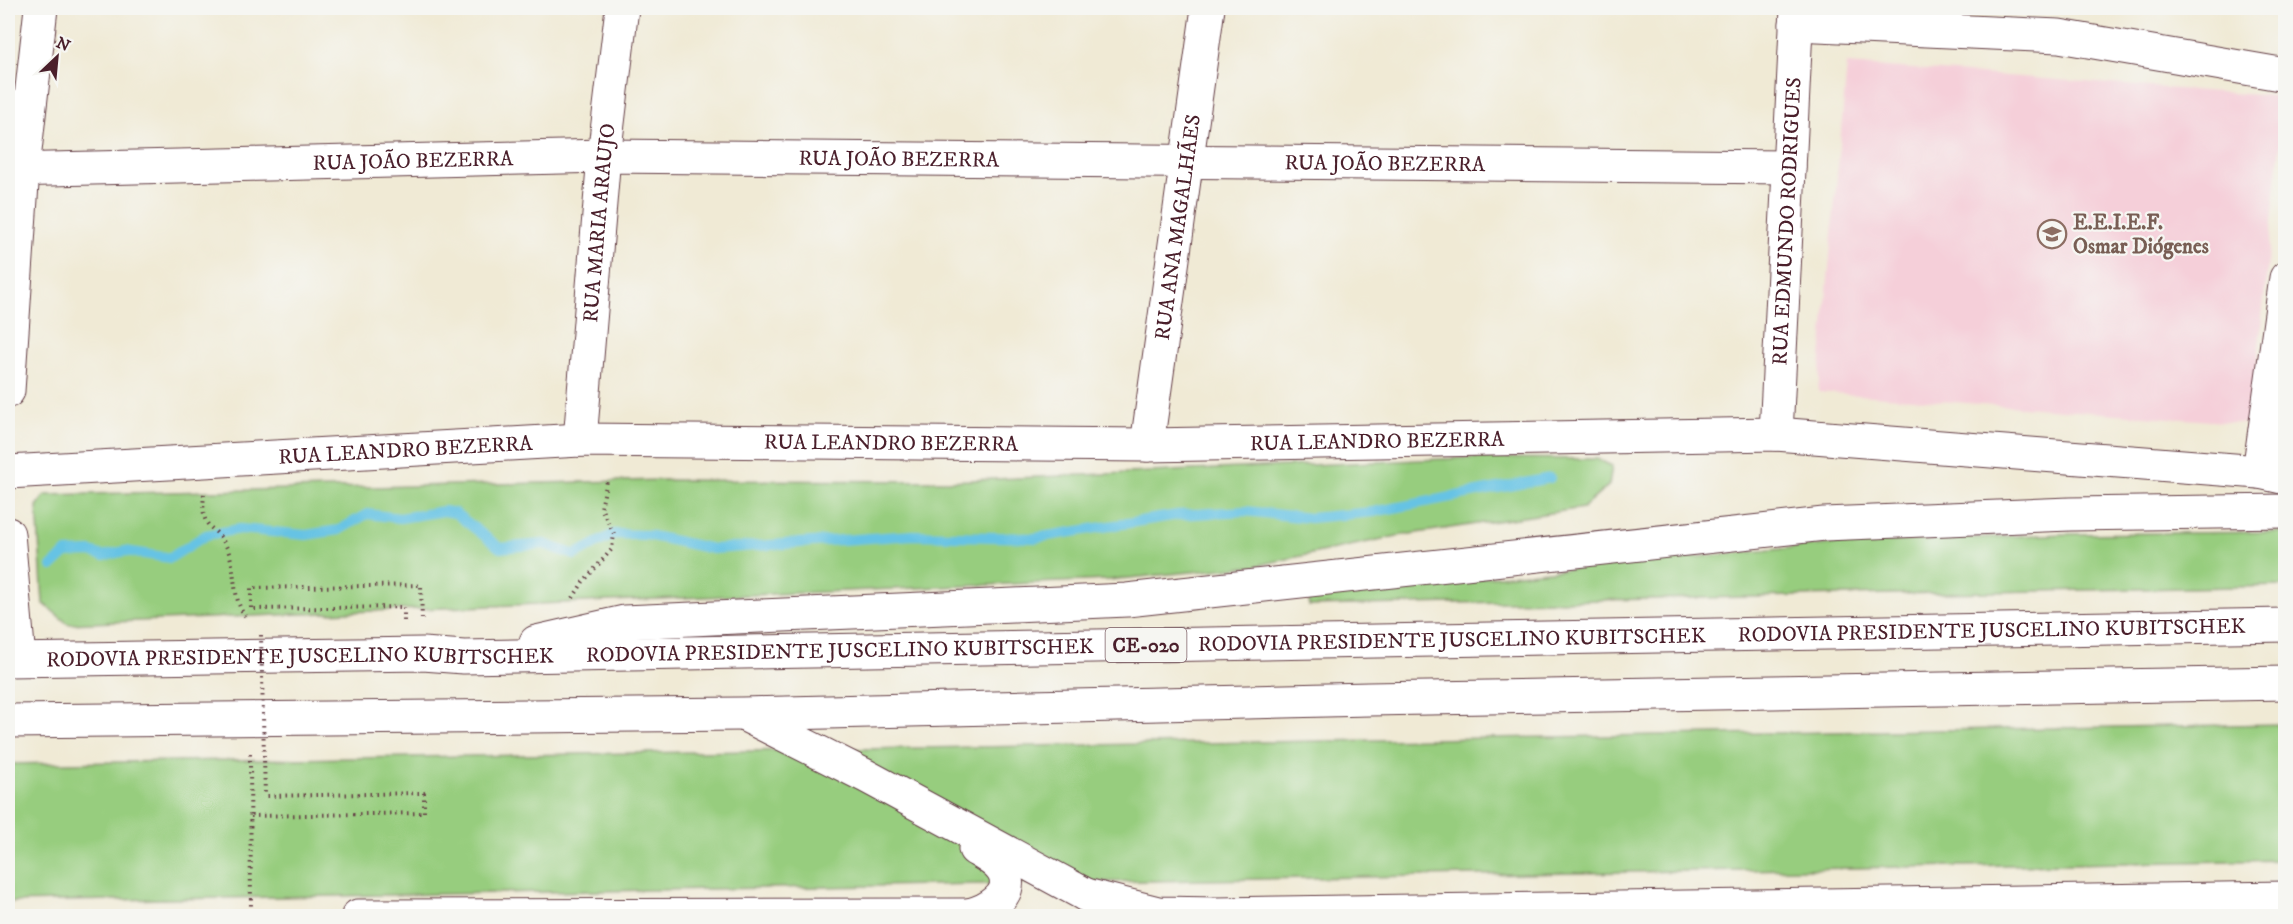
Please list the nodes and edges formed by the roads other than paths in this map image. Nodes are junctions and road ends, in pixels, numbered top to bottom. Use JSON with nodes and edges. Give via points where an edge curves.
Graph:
{"nodes":[{"id":1,"x":41,"y":8,"type":"edge"},
{"id":2,"x":622,"y":8,"type":"edge"},
{"id":3,"x":1208,"y":8,"type":"edge"},
{"id":4,"x":1797,"y":16,"type":"edge"},
{"id":5,"x":2286,"y":75,"type":"edge"},
{"id":6,"x":604,"y":156,"type":"junction"},
{"id":7,"x":1186,"y":162,"type":"junction"},
{"id":8,"x":1790,"y":167,"type":"junction"},
{"id":9,"x":15,"y":170,"type":"edge"},
{"id":10,"x":2286,"y":278,"type":"edge"},
{"id":11,"x":8,"y":391,"type":"edge"},
{"id":12,"x":1776,"y":434,"type":"junction"},
{"id":13,"x":580,"y":440,"type":"junction"},
{"id":14,"x":1147,"y":445,"type":"junction"},
{"id":15,"x":8,"y":471,"type":"edge"},
{"id":16,"x":2272,"y":475,"type":"edge"},
{"id":17,"x":2286,"y":511,"type":"edge"},
{"id":18,"x":8,"y":534,"type":"edge"},
{"id":19,"x":2286,"y":625,"type":"edge"},
{"id":20,"x":464,"y":657,"type":"junction"},
{"id":21,"x":13,"y":659,"type":"edge"},
{"id":22,"x":2286,"y":683,"type":"edge"},
{"id":23,"x":742,"y":714,"type":"junction"},
{"id":24,"x":8,"y":722,"type":"edge"},
{"id":25,"x":866,"y":776,"type":"junction"},
{"id":26,"x":1086,"y":895,"type":"junction"},
{"id":27,"x":2286,"y":898,"type":"edge"},
{"id":28,"x":2246,"y":908,"type":"edge"},
{"id":29,"x":358,"y":916,"type":"edge"},
{"id":30,"x":394,"y":916,"type":"edge"},
{"id":31,"x":1136,"y":916,"type":"edge"}],
"edges":[{"from":1,"to":9,"type":"main road"},
{"from":2,"to":6,"type":"main road","name":"RUA MARIA ARAUJO"},
{"from":3,"to":7,"type":"main road","name":"RUA ANA MAGALHÃES"},
{"from":4,"to":5,"type":"main road","via":[[2059,36]]},
{"from":4,"to":8,"type":"main road","name":"RUA EDMUNDO RODRIGUES"},
{"from":6,"to":7,"type":"main road","name":"RUA JOÃO BEZERRA"},
{"from":6,"to":9,"type":"main road","name":"RUA JOÃO BEZERRA"},
{"from":6,"to":13,"type":"main road","name":"RUA MARIA ARAUJO"},
{"from":7,"to":8,"type":"main road","name":"RUA JOÃO BEZERRA"},
{"from":7,"to":14,"type":"main road","name":"RUA ANA MAGALHÃES"},
{"from":8,"to":12,"type":"main road","name":"RUA EDMUNDO RODRIGUES"},
{"from":9,"to":11,"type":"main road"},
{"from":10,"to":16,"type":"main road"},
{"from":12,"to":14,"type":"main road","name":"RUA LEANDRO BEZERRA"},
{"from":12,"to":16,"type":"main road","name":"RUA LEANDRO BEZERRA"},
{"from":13,"to":14,"type":"main road","name":"RUA LEANDRO BEZERRA"},
{"from":13,"to":15,"type":"main road","name":"RUA LEANDRO BEZERRA"},
{"from":17,"to":20,"type":"main road","via":[[2070,514],[1824,524],[1127,600],[624,622]]},
{"from":18,"to":21,"type":"main road"},
{"from":19,"to":20,"type":"main road","name":"RODOVIA PRESIDENTE JUSCELINO KUBITSCHEK","number":"CE-020"},
{"from":20,"to":21,"type":"main road","name":"RODOVIA PRESIDENTE JUSCELINO KUBITSCHEK","number":"CE-020","via":[[423,654]]},
{"from":22,"to":23,"type":"main road"},
{"from":23,"to":24,"type":"main road"},
{"from":23,"to":25,"type":"main road"},
{"from":25,"to":26,"type":"main road"},
{"from":25,"to":30,"type":"main road","via":[[994,861],[1005,874],[1002,897],[982,912],[969,915]]},
{"from":26,"to":28,"type":"main road","via":[[1158,913],[1217,914]]},
{"from":26,"to":31,"type":"main road"},
{"from":27,"to":28,"type":"main road"},
{"from":29,"to":30,"type":"main road"}]}
